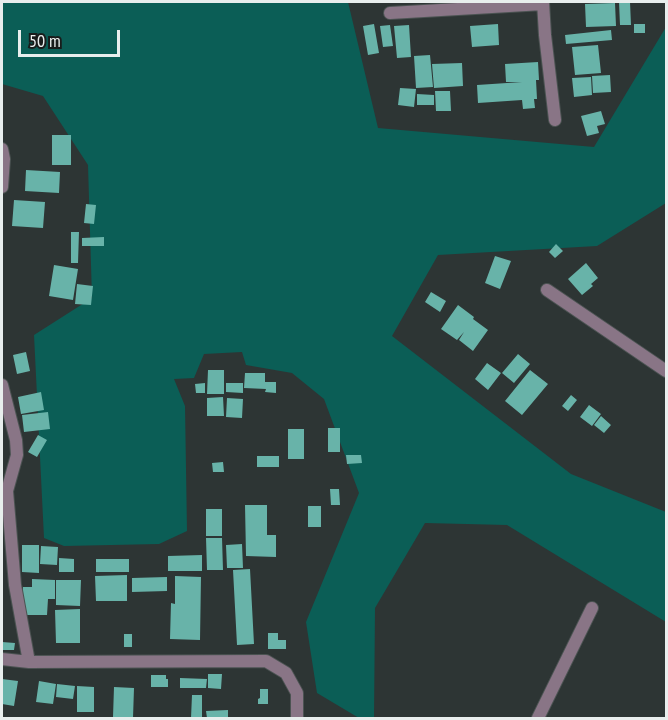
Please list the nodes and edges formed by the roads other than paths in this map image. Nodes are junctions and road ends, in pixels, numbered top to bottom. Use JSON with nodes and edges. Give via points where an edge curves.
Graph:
{"nodes":[{"id":1,"x":543,"y":3,"type":"edge"},
{"id":2,"x":390,"y":13,"type":"dead end"},
{"id":3,"x":555,"y":120,"type":"dead end"},
{"id":4,"x":2,"y":149,"type":"edge"},
{"id":5,"x":2,"y":187,"type":"edge"},
{"id":6,"x":547,"y":290,"type":"dead end"},
{"id":7,"x":666,"y":371,"type":"edge"},
{"id":8,"x":2,"y":385,"type":"edge"},
{"id":9,"x":4,"y":491,"type":"edge"},
{"id":10,"x":592,"y":608,"type":"dead end"},
{"id":11,"x":2,"y":659,"type":"edge"},
{"id":12,"x":29,"y":663,"type":"junction"},
{"id":13,"x":297,"y":718,"type":"edge"},
{"id":14,"x":538,"y":718,"type":"edge"}],
"edges":[{"from":1,"to":2,"type":"street"},
{"from":1,"to":3,"type":"street"},
{"from":4,"to":5,"type":"street"},
{"from":6,"to":7,"type":"street"},
{"from":8,"to":9,"type":"street","via":[[17,455]]},
{"from":9,"to":12,"type":"street"},
{"from":10,"to":14,"type":"street"},
{"from":11,"to":12,"type":"street"},
{"from":12,"to":13,"type":"street","via":[[266,661],[286,673],[297,693]]}]}
